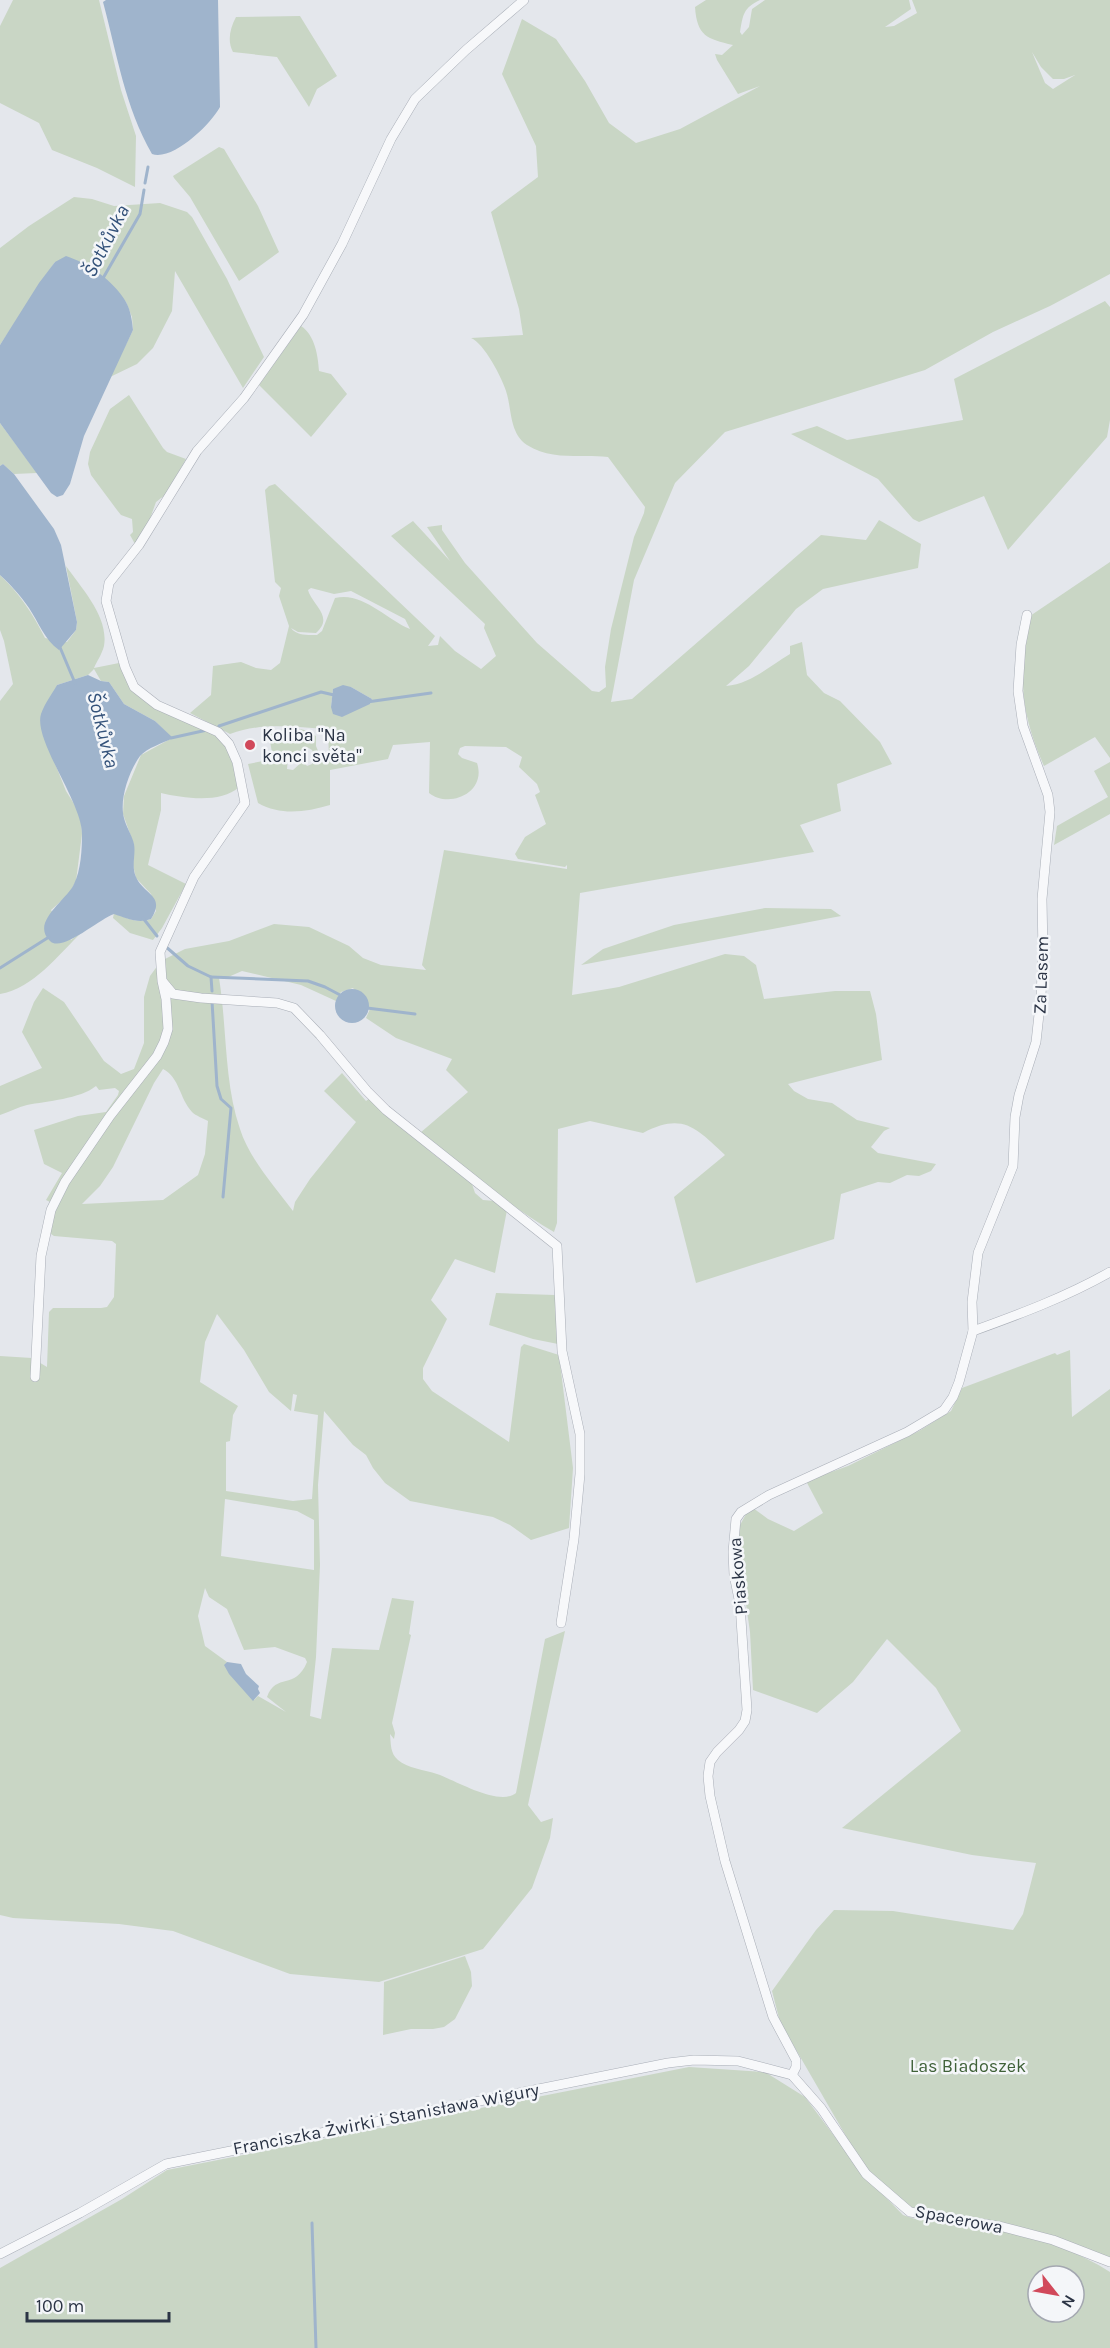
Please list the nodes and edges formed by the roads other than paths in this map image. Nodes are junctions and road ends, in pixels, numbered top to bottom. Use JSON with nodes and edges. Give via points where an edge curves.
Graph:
{"nodes":[{"id":1,"x":524,"y":0,"type":"edge"},
{"id":2,"x":1027,"y":615,"type":"dead end"},
{"id":3,"x":162,"y":981,"type":"junction"},
{"id":4,"x":1110,"y":1272,"type":"edge"},
{"id":5,"x":973,"y":1331,"type":"junction"},
{"id":6,"x":35,"y":1377,"type":"dead end"},
{"id":7,"x":561,"y":1623,"type":"dead end"},
{"id":8,"x":792,"y":2075,"type":"junction"},
{"id":9,"x":0,"y":2254,"type":"edge"},
{"id":10,"x":1110,"y":2262,"type":"edge"}],
"edges":[{"from":1,"to":3,"type":"street","via":[[415,99],[303,315],[244,398],[197,451],[139,545],[109,583],[106,601],[134,687],[157,705],[218,732],[230,744],[245,803],[194,877],[160,952]]},
{"from":2,"to":5,"type":"street","name":"Za Lasem","via":[[1018,691],[1050,812],[1042,899],[1039,1019],[1033,1057],[1015,1117],[1013,1166],[978,1252]]},
{"from":3,"to":6,"type":"street","via":[[168,1029],[157,1056],[65,1182],[51,1210],[41,1256]]},
{"from":3,"to":7,"type":"street","via":[[172,994],[277,1003],[294,1008],[386,1110],[557,1246],[562,1351],[580,1434],[574,1539]]},
{"from":4,"to":5,"type":"street","via":[[1041,1306]]},
{"from":5,"to":8,"type":"street","name":"Piaskowa","via":[[956,1389],[944,1410],[907,1432],[769,1494],[736,1519],[734,1575],[740,1604],[747,1710],[739,1730],[710,1762],[710,1796],[725,1861],[773,2018],[796,2060]]},
{"from":8,"to":9,"type":"street","name":"Franciszka Żwirki i Stanisława Wigury","via":[[738,2061],[668,2063],[166,2164]]},
{"from":8,"to":10,"type":"street","name":"Spacerowa","via":[[821,2108],[866,2174],[910,2212],[1003,2227],[1053,2240]]}]}
